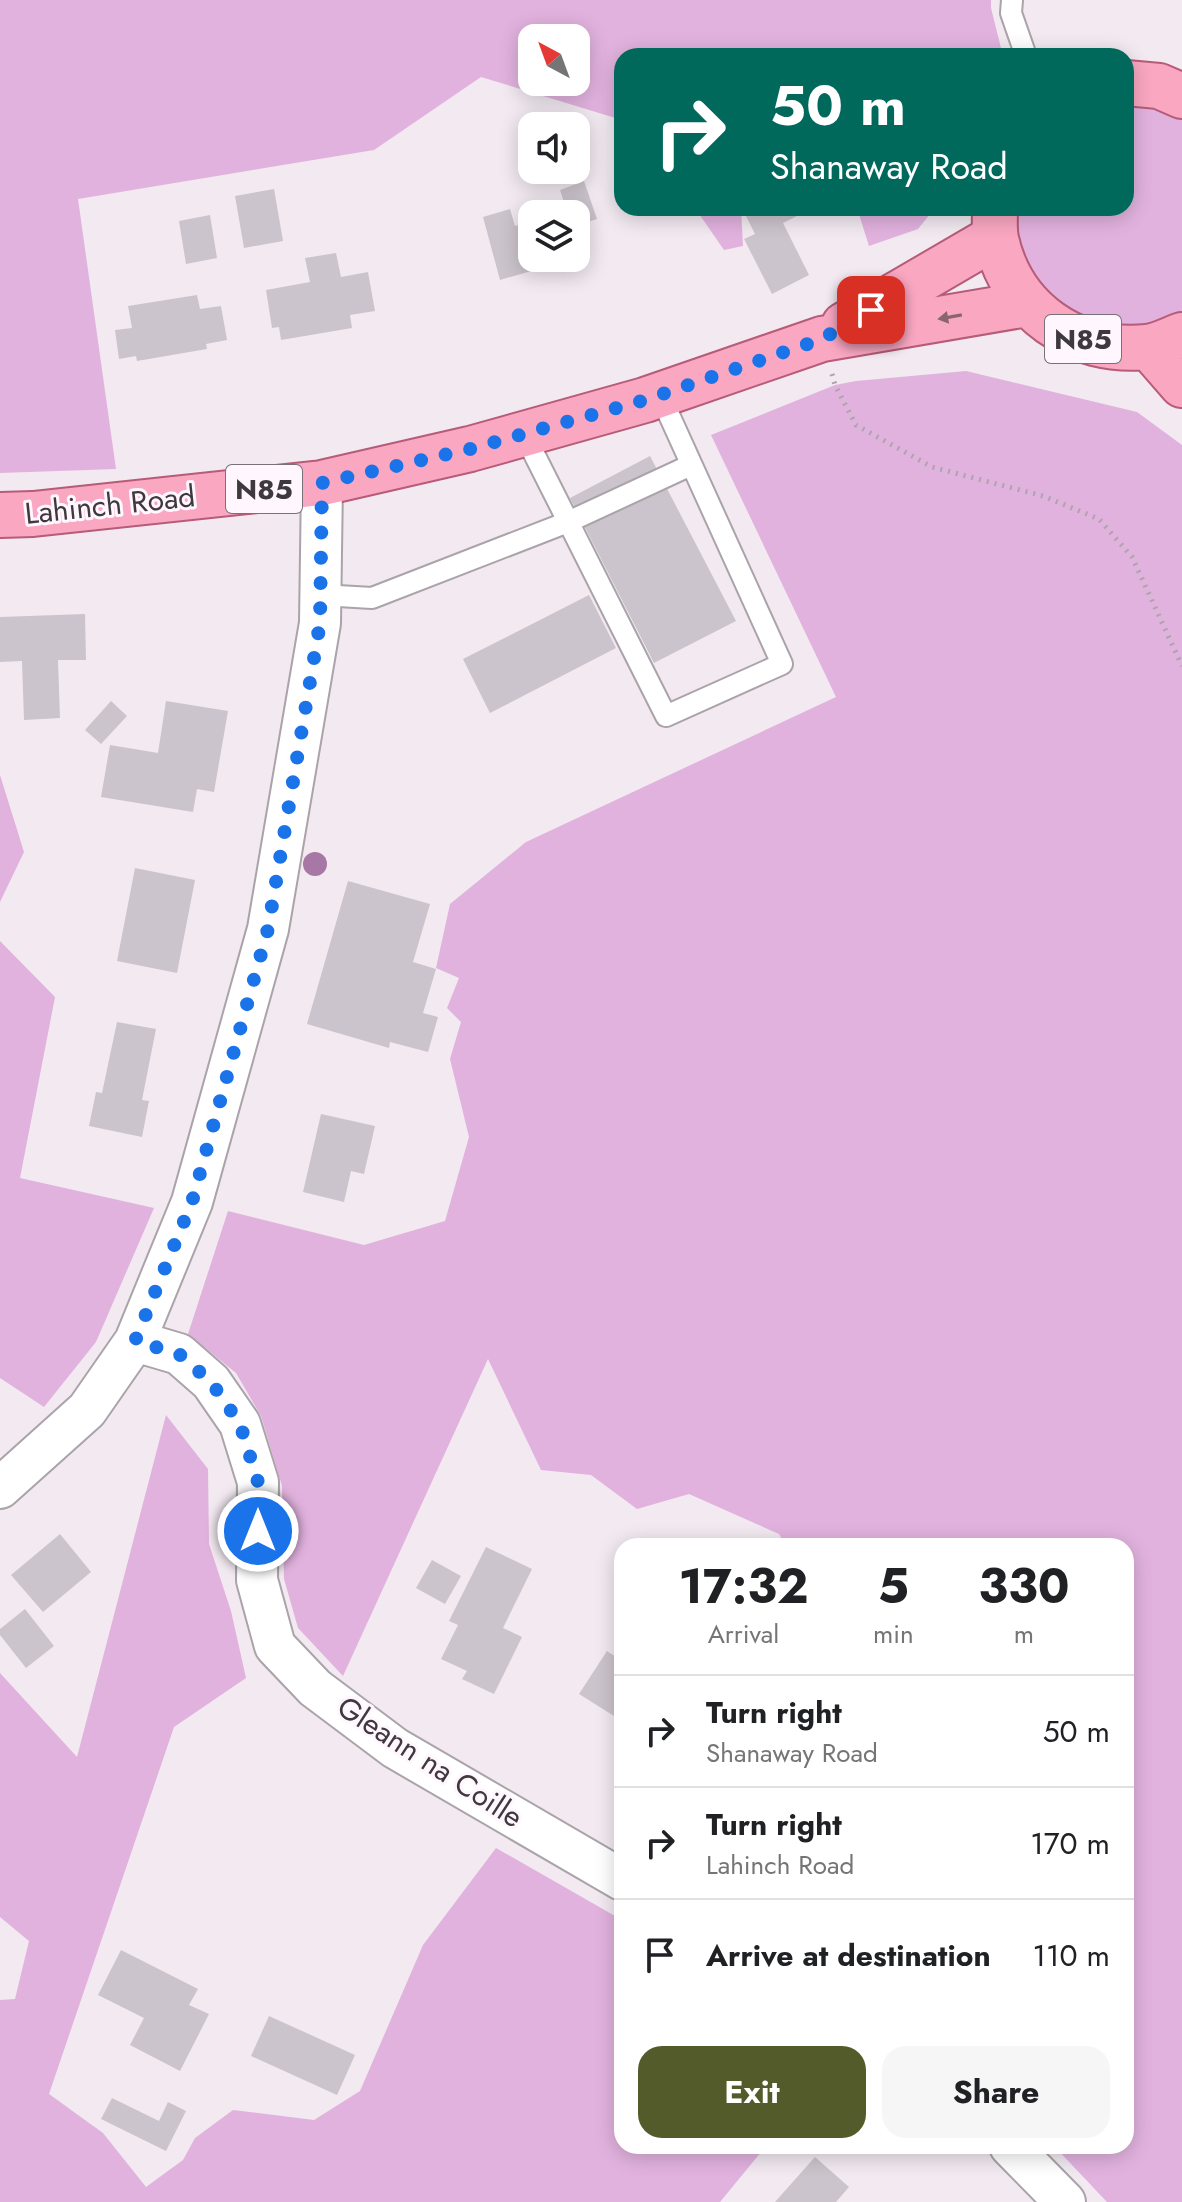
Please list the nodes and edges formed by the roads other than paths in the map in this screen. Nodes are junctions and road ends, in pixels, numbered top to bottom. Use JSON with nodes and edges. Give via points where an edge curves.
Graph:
{"nodes":[{"id":1,"x":1012,"y":0,"type":"edge"},
{"id":2,"x":1023,"y":48,"type":"edge"},
{"id":3,"x":1134,"y":84,"type":"edge"},
{"id":4,"x":1182,"y":96,"type":"edge"},
{"id":5,"x":995,"y":222,"type":"edge"},
{"id":6,"x":1027,"y":304,"type":"junction"},
{"id":7,"x":822,"y":339,"type":"junction"},
{"id":8,"x":1166,"y":341,"type":"edge"},
{"id":9,"x":1182,"y":385,"type":"edge"},
{"id":10,"x":660,"y":395,"type":"junction"},
{"id":11,"x":524,"y":434,"type":"junction"},
{"id":12,"x":691,"y":465,"type":"junction"},
{"id":13,"x":322,"y":483,"type":"junction"},
{"id":14,"x":0,"y":515,"type":"edge"},
{"id":15,"x":568,"y":522,"type":"junction"},
{"id":16,"x":321,"y":595,"type":"junction"},
{"id":17,"x":135,"y":1341,"type":"junction"},
{"id":18,"x":0,"y":1488,"type":"edge"},
{"id":19,"x":614,"y":1875,"type":"edge"},
{"id":20,"x":1018,"y":2154,"type":"edge"},
{"id":21,"x":1065,"y":2202,"type":"edge"}],
"edges":[{"from":1,"to":2,"type":"lane"},
{"from":3,"to":4,"type":"main road"},
{"from":5,"to":6,"type":"main road","number":"N85","via":[[1007,273]]},
{"from":5,"to":7,"type":"main road","name":"Lahinch Road","number":"N85"},
{"from":6,"to":7,"type":"main road","name":"Lahinch Road","number":"N85","one_way":true},
{"from":6,"to":8,"type":"main road","number":"N85","via":[[1062,332],[1104,347]]},
{"from":7,"to":10,"type":"main road","name":"Lahinch Road","number":"N85"},
{"from":8,"to":9,"type":"main road","number":"N85"},
{"from":10,"to":11,"type":"main road","name":"Lahinch Road","number":"N85"},
{"from":10,"to":12,"type":"lane"},
{"from":11,"to":13,"type":"main road","name":"Lahinch Road","number":"N85"},
{"from":11,"to":15,"type":"lane"},
{"from":12,"to":15,"type":"lane"},
{"from":12,"to":15,"type":"lane","via":[[782,664],[666,716]]},
{"from":13,"to":14,"type":"main road","name":"Lahinch Road","number":"N85"},
{"from":13,"to":16,"type":"street"},
{"from":15,"to":16,"type":"lane","via":[[372,598]]},
{"from":16,"to":17,"type":"street","via":[[268,929],[192,1202]]},
{"from":17,"to":18,"type":"street","via":[[87,1410]]},
{"from":17,"to":19,"type":"street","name":"Gleann na Coille","via":[[179,1354],[211,1382],[240,1424],[258,1482],[257,1580],[275,1646],[315,1688],[395,1748]]},
{"from":20,"to":21,"type":"street"}]}
